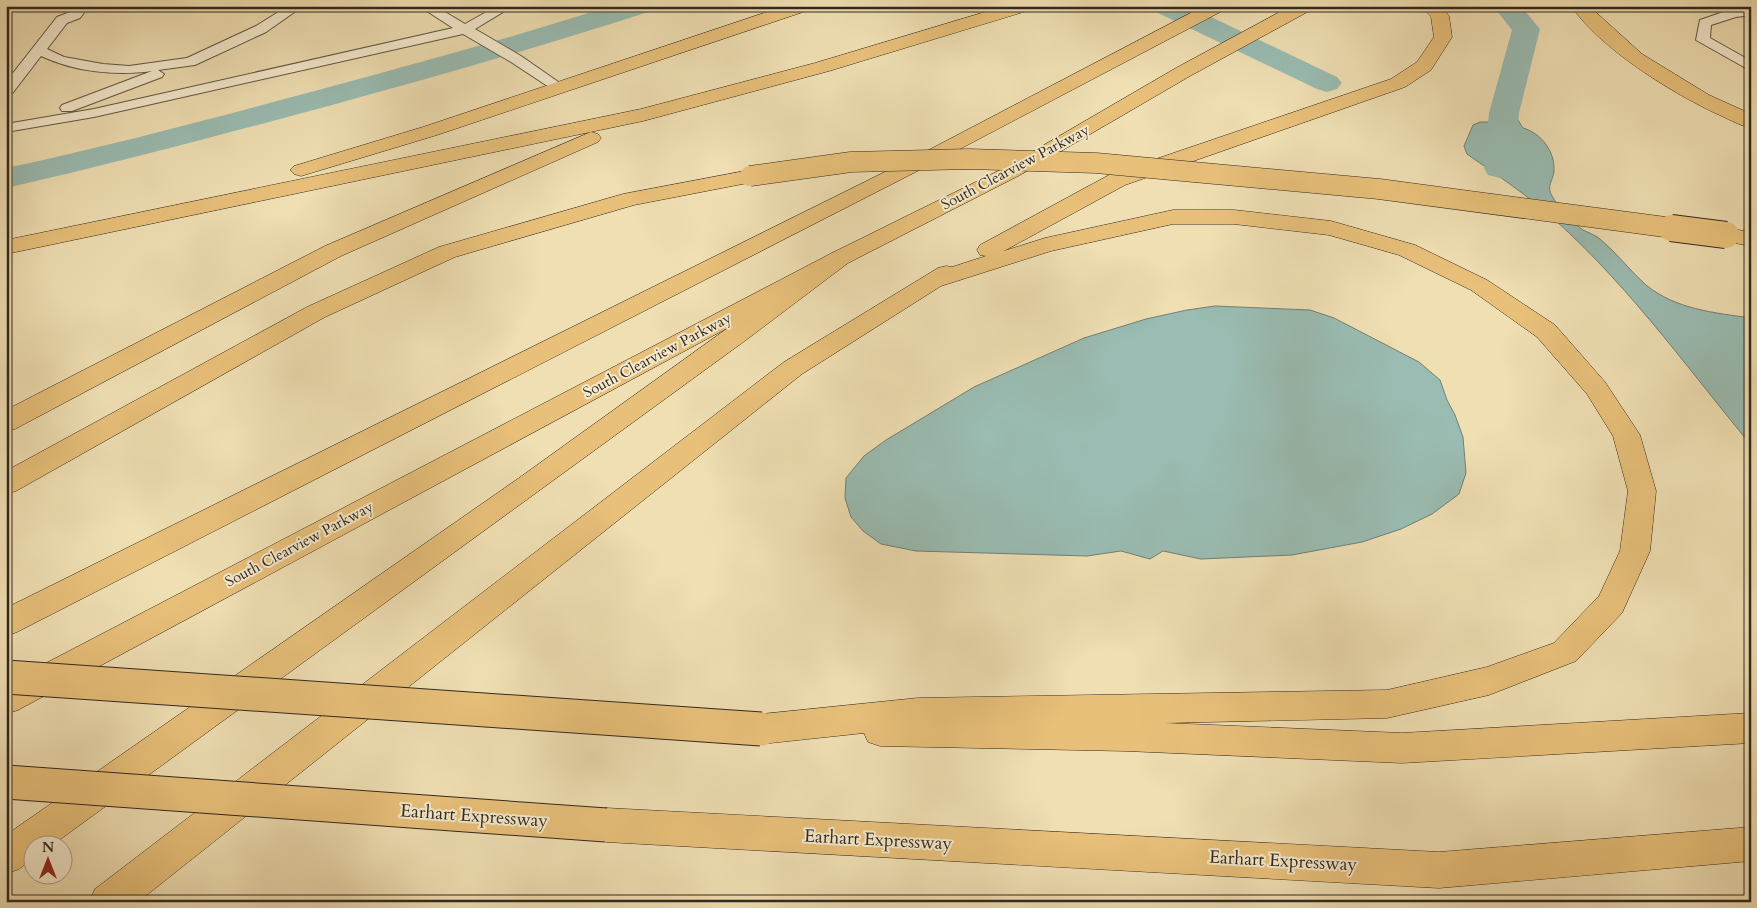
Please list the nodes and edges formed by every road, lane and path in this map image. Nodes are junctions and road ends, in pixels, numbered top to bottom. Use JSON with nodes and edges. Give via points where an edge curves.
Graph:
{"nodes":[{"id":1,"x":83,"y":6,"type":"edge"},
{"id":2,"x":297,"y":6,"type":"edge"},
{"id":3,"x":424,"y":6,"type":"edge"},
{"id":4,"x":506,"y":6,"type":"edge"},
{"id":5,"x":803,"y":6,"type":"edge"},
{"id":6,"x":1024,"y":6,"type":"edge"},
{"id":7,"x":1218,"y":6,"type":"edge"},
{"id":8,"x":1305,"y":6,"type":"edge"},
{"id":9,"x":1431,"y":6,"type":"edge"},
{"id":10,"x":1580,"y":6,"type":"edge"},
{"id":11,"x":1751,"y":11,"type":"edge"},
{"id":12,"x":466,"y":29,"type":"junction"},
{"id":13,"x":39,"y":50,"type":"junction"},
{"id":14,"x":190,"y":62,"type":"junction"},
{"id":15,"x":1751,"y":67,"type":"edge"},
{"id":16,"x":560,"y":88,"type":"junction"},
{"id":17,"x":6,"y":92,"type":"edge"},
{"id":18,"x":643,"y":115,"type":"junction"},
{"id":19,"x":1751,"y":122,"type":"edge"},
{"id":20,"x":6,"y":124,"type":"edge"},
{"id":21,"x":6,"y":128,"type":"edge"},
{"id":22,"x":117,"y":224,"type":"junction"},
{"id":23,"x":1751,"y":239,"type":"edge"},
{"id":24,"x":6,"y":247,"type":"edge"},
{"id":25,"x":840,"y":258,"type":"junction"},
{"id":26,"x":930,"y":282,"type":"junction"},
{"id":27,"x":6,"y":422,"type":"edge"},
{"id":28,"x":6,"y":484,"type":"edge"},
{"id":29,"x":6,"y":623,"type":"edge"},
{"id":30,"x":6,"y":676,"type":"edge"},
{"id":31,"x":6,"y":700,"type":"edge"},
{"id":32,"x":1751,"y":728,"type":"edge"},
{"id":33,"x":761,"y":729,"type":"junction"},
{"id":34,"x":6,"y":782,"type":"edge"},
{"id":35,"x":1751,"y":844,"type":"edge"},
{"id":36,"x":6,"y":857,"type":"edge"},
{"id":37,"x":108,"y":902,"type":"edge"}],
"edges":[{"from":1,"to":13,"type":"lane","via":[[75,15],[62,20]]},
{"from":2,"to":14,"type":"lane","via":[[261,29]]},
{"from":3,"to":12,"type":"lane"},
{"from":4,"to":12,"type":"lane"},
{"from":5,"to":16,"type":"highway"},
{"from":6,"to":18,"type":"highway","via":[[822,68]]},
{"from":7,"to":29,"type":"highway","via":[[930,158]]},
{"from":8,"to":25,"type":"highway","name":"South Clearview Parkway","via":[[1013,171]]},
{"from":9,"to":26,"type":"highway","via":[[1440,16],[1443,36],[1424,66],[1398,82],[1117,180]]},
{"from":10,"to":19,"type":"highway","via":[[1635,58],[1702,99]]},
{"from":11,"to":15,"type":"lane","via":[[1705,23],[1703,40]]},
{"from":12,"to":16,"type":"lane"},
{"from":12,"to":21,"type":"lane","via":[[94,113]]},
{"from":13,"to":14,"type":"lane","via":[[60,60],[103,68],[129,70]]},
{"from":13,"to":17,"type":"lane"},
{"from":14,"to":20,"type":"lane","via":[[70,107]]},
{"from":16,"to":22,"type":"highway","via":[[430,132]]},
{"from":18,"to":22,"type":"highway"},
{"from":18,"to":27,"type":"highway","via":[[333,251]]},
{"from":22,"to":24,"type":"highway"},
{"from":23,"to":28,"type":"highway","bridge":true,"via":[[1379,189],[1096,163],[968,159],[851,162],[750,176],[631,199],[447,252],[316,312]]},
{"from":25,"to":31,"type":"highway","name":"South Clearview Parkway"},
{"from":25,"to":36,"type":"highway","via":[[704,360]]},
{"from":26,"to":33,"type":"highway","via":[[1045,245],[1173,217],[1234,217],[1331,228],[1407,250],[1479,285],[1546,332],[1596,388],[1626,435],[1642,491],[1636,551],[1611,604],[1564,652],[1489,681],[1387,704],[918,712]]},
{"from":26,"to":37,"type":"highway","via":[[793,368]]},
{"from":30,"to":33,"type":"highway","bridge":true},
{"from":32,"to":33,"type":"highway","via":[[1402,748],[1126,736]]},
{"from":34,"to":35,"type":"highway","name":"Earhart Expressway","bridge":true,"via":[[606,825],[1439,870]]}]}
